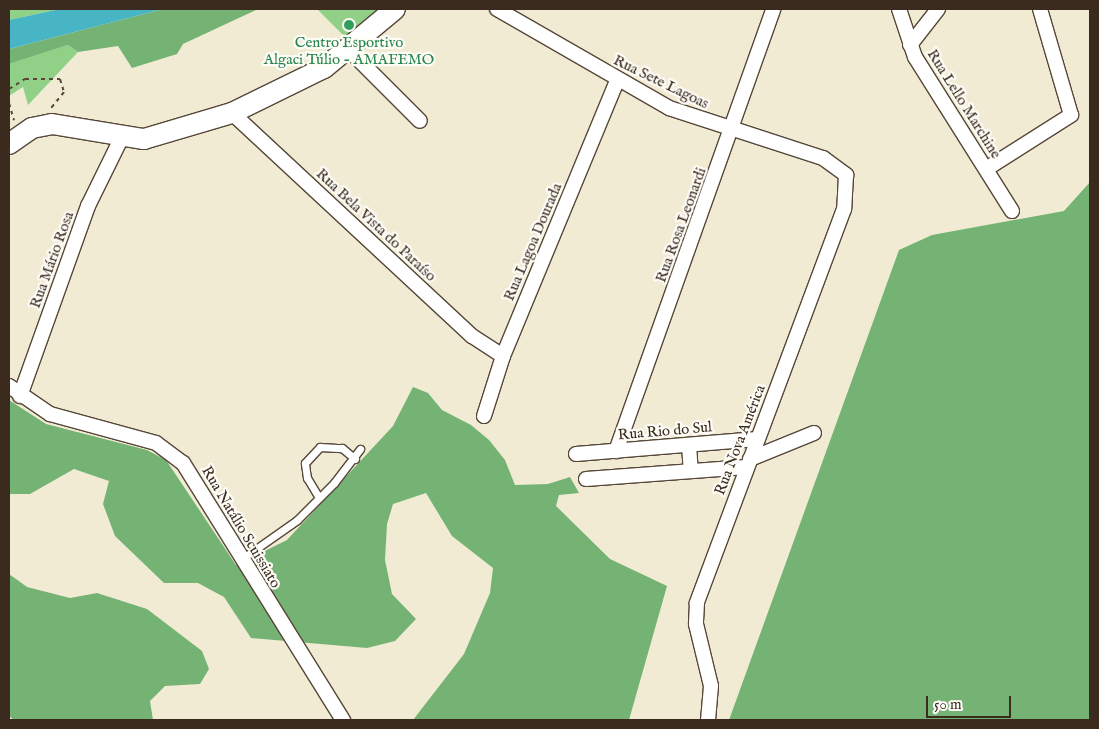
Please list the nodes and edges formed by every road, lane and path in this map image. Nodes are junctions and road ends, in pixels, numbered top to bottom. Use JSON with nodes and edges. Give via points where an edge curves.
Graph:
{"nodes":[{"id":1,"x":395,"y":9,"type":"edge"},
{"id":2,"x":497,"y":9,"type":"edge"},
{"id":3,"x":773,"y":9,"type":"edge"},
{"id":4,"x":899,"y":9,"type":"edge"},
{"id":5,"x":938,"y":9,"type":"edge"},
{"id":6,"x":1040,"y":9,"type":"edge"},
{"id":7,"x":910,"y":45,"type":"junction"},
{"id":8,"x":349,"y":50,"type":"junction"},
{"id":9,"x":617,"y":82,"type":"junction"},
{"id":10,"x":9,"y":89,"type":"edge"},
{"id":11,"x":9,"y":103,"type":"edge"},
{"id":12,"x":232,"y":113,"type":"junction"},
{"id":13,"x":420,"y":121,"type":"dead end"},
{"id":14,"x":732,"y":130,"type":"junction"},
{"id":15,"x":20,"y":136,"type":"edge"},
{"id":16,"x":121,"y":139,"type":"junction"},
{"id":17,"x":986,"y":169,"type":"junction"},
{"id":18,"x":846,"y":176,"type":"joint"},
{"id":19,"x":1012,"y":211,"type":"dead end"},
{"id":20,"x":503,"y":356,"type":"junction"},
{"id":21,"x":9,"y":386,"type":"edge"},
{"id":22,"x":20,"y":396,"type":"junction"},
{"id":23,"x":484,"y":416,"type":"dead end"},
{"id":24,"x":814,"y":432,"type":"dead end"},
{"id":25,"x":757,"y":440,"type":"junction"},
{"id":26,"x":689,"y":445,"type":"junction"},
{"id":27,"x":360,"y":449,"type":"dead end"},
{"id":28,"x":616,"y":451,"type":"junction"},
{"id":29,"x":576,"y":454,"type":"dead end"},
{"id":30,"x":355,"y":459,"type":"junction"},
{"id":31,"x":749,"y":463,"type":"junction"},
{"id":32,"x":691,"y":471,"type":"junction"},
{"id":33,"x":586,"y":479,"type":"dead end"},
{"id":34,"x":318,"y":496,"type":"junction"},
{"id":35,"x":242,"y":558,"type":"junction"},
{"id":36,"x":343,"y":720,"type":"edge"},
{"id":37,"x":708,"y":720,"type":"edge"}],
"edges":[{"from":1,"to":8,"type":"street"},
{"from":2,"to":9,"type":"street","name":"Rua Sete Lagoas"},
{"from":3,"to":14,"type":"street","name":"Rua Rosa Leonardi"},
{"from":4,"to":7,"type":"street","name":"Rua Lello Marchine"},
{"from":5,"to":7,"type":"street"},
{"from":6,"to":17,"type":"street","via":[[1071,115]]},
{"from":7,"to":17,"type":"street","name":"Rua Lello Marchine"},
{"from":8,"to":12,"type":"street","via":[[305,80]]},
{"from":8,"to":13,"type":"street"},
{"from":9,"to":14,"type":"street","name":"Rua Sete Lagoas","via":[[687,116]]},
{"from":9,"to":20,"type":"street","name":"Rua Lagoa Dourada"},
{"from":10,"to":15,"type":"path","via":[[25,79],[44,77],[60,79],[64,85],[61,96]]},
{"from":11,"to":15,"type":"path"},
{"from":12,"to":16,"type":"street","via":[[153,138]]},
{"from":12,"to":20,"type":"street","name":"Rua Bela Vista do Paraíso","via":[[472,336]]},
{"from":14,"to":18,"type":"street","name":"Rua Sete Lagoas","via":[[823,158]]},
{"from":14,"to":28,"type":"street","name":"Rua Rosa Leonardi"},
{"from":15,"to":16,"type":"street","via":[[52,124]]},
{"from":16,"to":22,"type":"street","name":"Rua Mário Rosa","via":[[88,206]]},
{"from":17,"to":19,"type":"street","name":"Rua Lello Marchine"},
{"from":18,"to":25,"type":"street","name":"Rua Nova América","via":[[844,209]]},
{"from":20,"to":23,"type":"street","name":"Rua Lagoa Dourada"},
{"from":21,"to":22,"type":"street","name":"Rua Natálio Scuissiato"},
{"from":22,"to":35,"type":"street","name":"Rua Natálio Scuissiato","via":[[62,418],[166,448],[192,474]]},
{"from":24,"to":31,"type":"street"},
{"from":25,"to":26,"type":"street","name":"Rua Rio do Sul"},
{"from":25,"to":31,"type":"street","name":"Rua Nova América"},
{"from":26,"to":28,"type":"street","name":"Rua Rio do Sul"},
{"from":26,"to":32,"type":"street"},
{"from":27,"to":30,"type":"lane"},
{"from":28,"to":29,"type":"street","name":"Rua Rio do Sul"},
{"from":30,"to":34,"type":"lane"},
{"from":30,"to":34,"type":"lane","via":[[342,448],[320,446],[305,463],[307,478]]},
{"from":31,"to":32,"type":"street"},
{"from":31,"to":37,"type":"street","name":"Rua Nova América","via":[[697,603],[696,624],[711,686]]},
{"from":32,"to":33,"type":"street"},
{"from":34,"to":35,"type":"lane","via":[[297,520]]},
{"from":35,"to":36,"type":"street","name":"Rua Natálio Scuissiato"}]}
